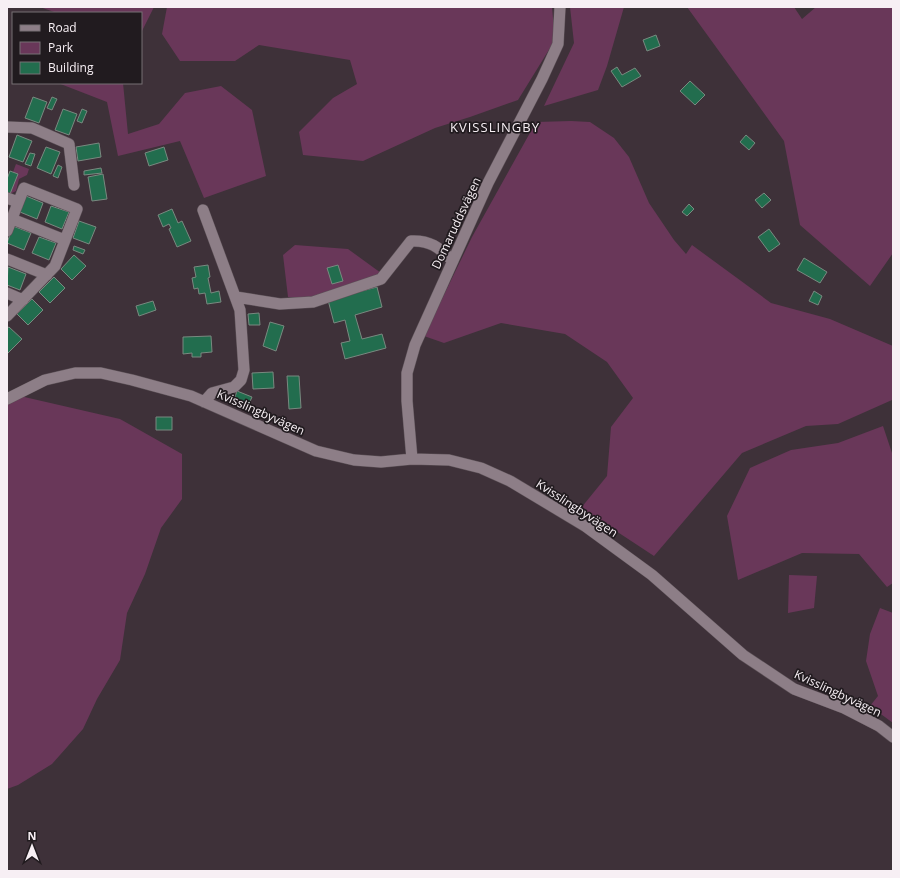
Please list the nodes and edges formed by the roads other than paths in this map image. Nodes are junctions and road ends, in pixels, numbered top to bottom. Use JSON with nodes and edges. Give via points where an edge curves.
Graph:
{"nodes":[{"id":1,"x":560,"y":7,"type":"edge"},
{"id":2,"x":7,"y":127,"type":"edge"},
{"id":3,"x":74,"y":185,"type":"dead end"},
{"id":4,"x":7,"y":198,"type":"edge"},
{"id":5,"x":18,"y":202,"type":"junction"},
{"id":6,"x":203,"y":210,"type":"dead end"},
{"id":7,"x":12,"y":219,"type":"junction"},
{"id":8,"x":7,"y":231,"type":"edge"},
{"id":9,"x":65,"y":240,"type":"junction"},
{"id":10,"x":7,"y":259,"type":"edge"},
{"id":11,"x":453,"y":260,"type":"junction"},
{"id":12,"x":47,"y":275,"type":"junction"},
{"id":13,"x":7,"y":294,"type":"edge"},
{"id":14,"x":236,"y":297,"type":"junction"},
{"id":15,"x":23,"y":300,"type":"junction"},
{"id":16,"x":7,"y":316,"type":"edge"},
{"id":17,"x":7,"y":399,"type":"edge"},
{"id":18,"x":204,"y":402,"type":"junction"},
{"id":19,"x":412,"y":458,"type":"junction"},
{"id":20,"x":893,"y":736,"type":"edge"}],
"edges":[{"from":1,"to":11,"type":"street","name":"Domaruddsvägen","via":[[558,44],[488,183]]},
{"from":2,"to":3,"type":"street","via":[[32,128],[68,144]]},
{"from":4,"to":5,"type":"street"},
{"from":5,"to":7,"type":"street"},
{"from":5,"to":9,"type":"street","via":[[24,188],[77,209]]},
{"from":6,"to":14,"type":"street","name":"Kvisslingbyvägen"},
{"from":7,"to":8,"type":"street"},
{"from":7,"to":9,"type":"street"},
{"from":9,"to":12,"type":"street","via":[[55,266]]},
{"from":10,"to":12,"type":"street"},
{"from":11,"to":14,"type":"street","via":[[435,245],[420,240],[411,241],[381,279],[313,302],[280,304]]},
{"from":11,"to":19,"type":"street","name":"Domaruddsvägen","via":[[415,345],[407,374]]},
{"from":12,"to":15,"type":"street"},
{"from":13,"to":15,"type":"street"},
{"from":14,"to":18,"type":"street","name":"Kvisslingbyvägen","via":[[240,310],[244,370],[241,380],[234,387],[212,393]]},
{"from":15,"to":16,"type":"street"},
{"from":17,"to":18,"type":"street","name":"Kvisslingbyvägen","via":[[45,380],[75,373],[101,373],[191,396]]},
{"from":18,"to":19,"type":"street","name":"Kvisslingbyvägen","via":[[316,451],[354,460],[381,462]]},
{"from":19,"to":20,"type":"street","name":"Kvisslingbyvägen","via":[[448,460],[481,468],[510,481],[585,526],[652,575],[743,655],[794,689],[844,708]]}]}
